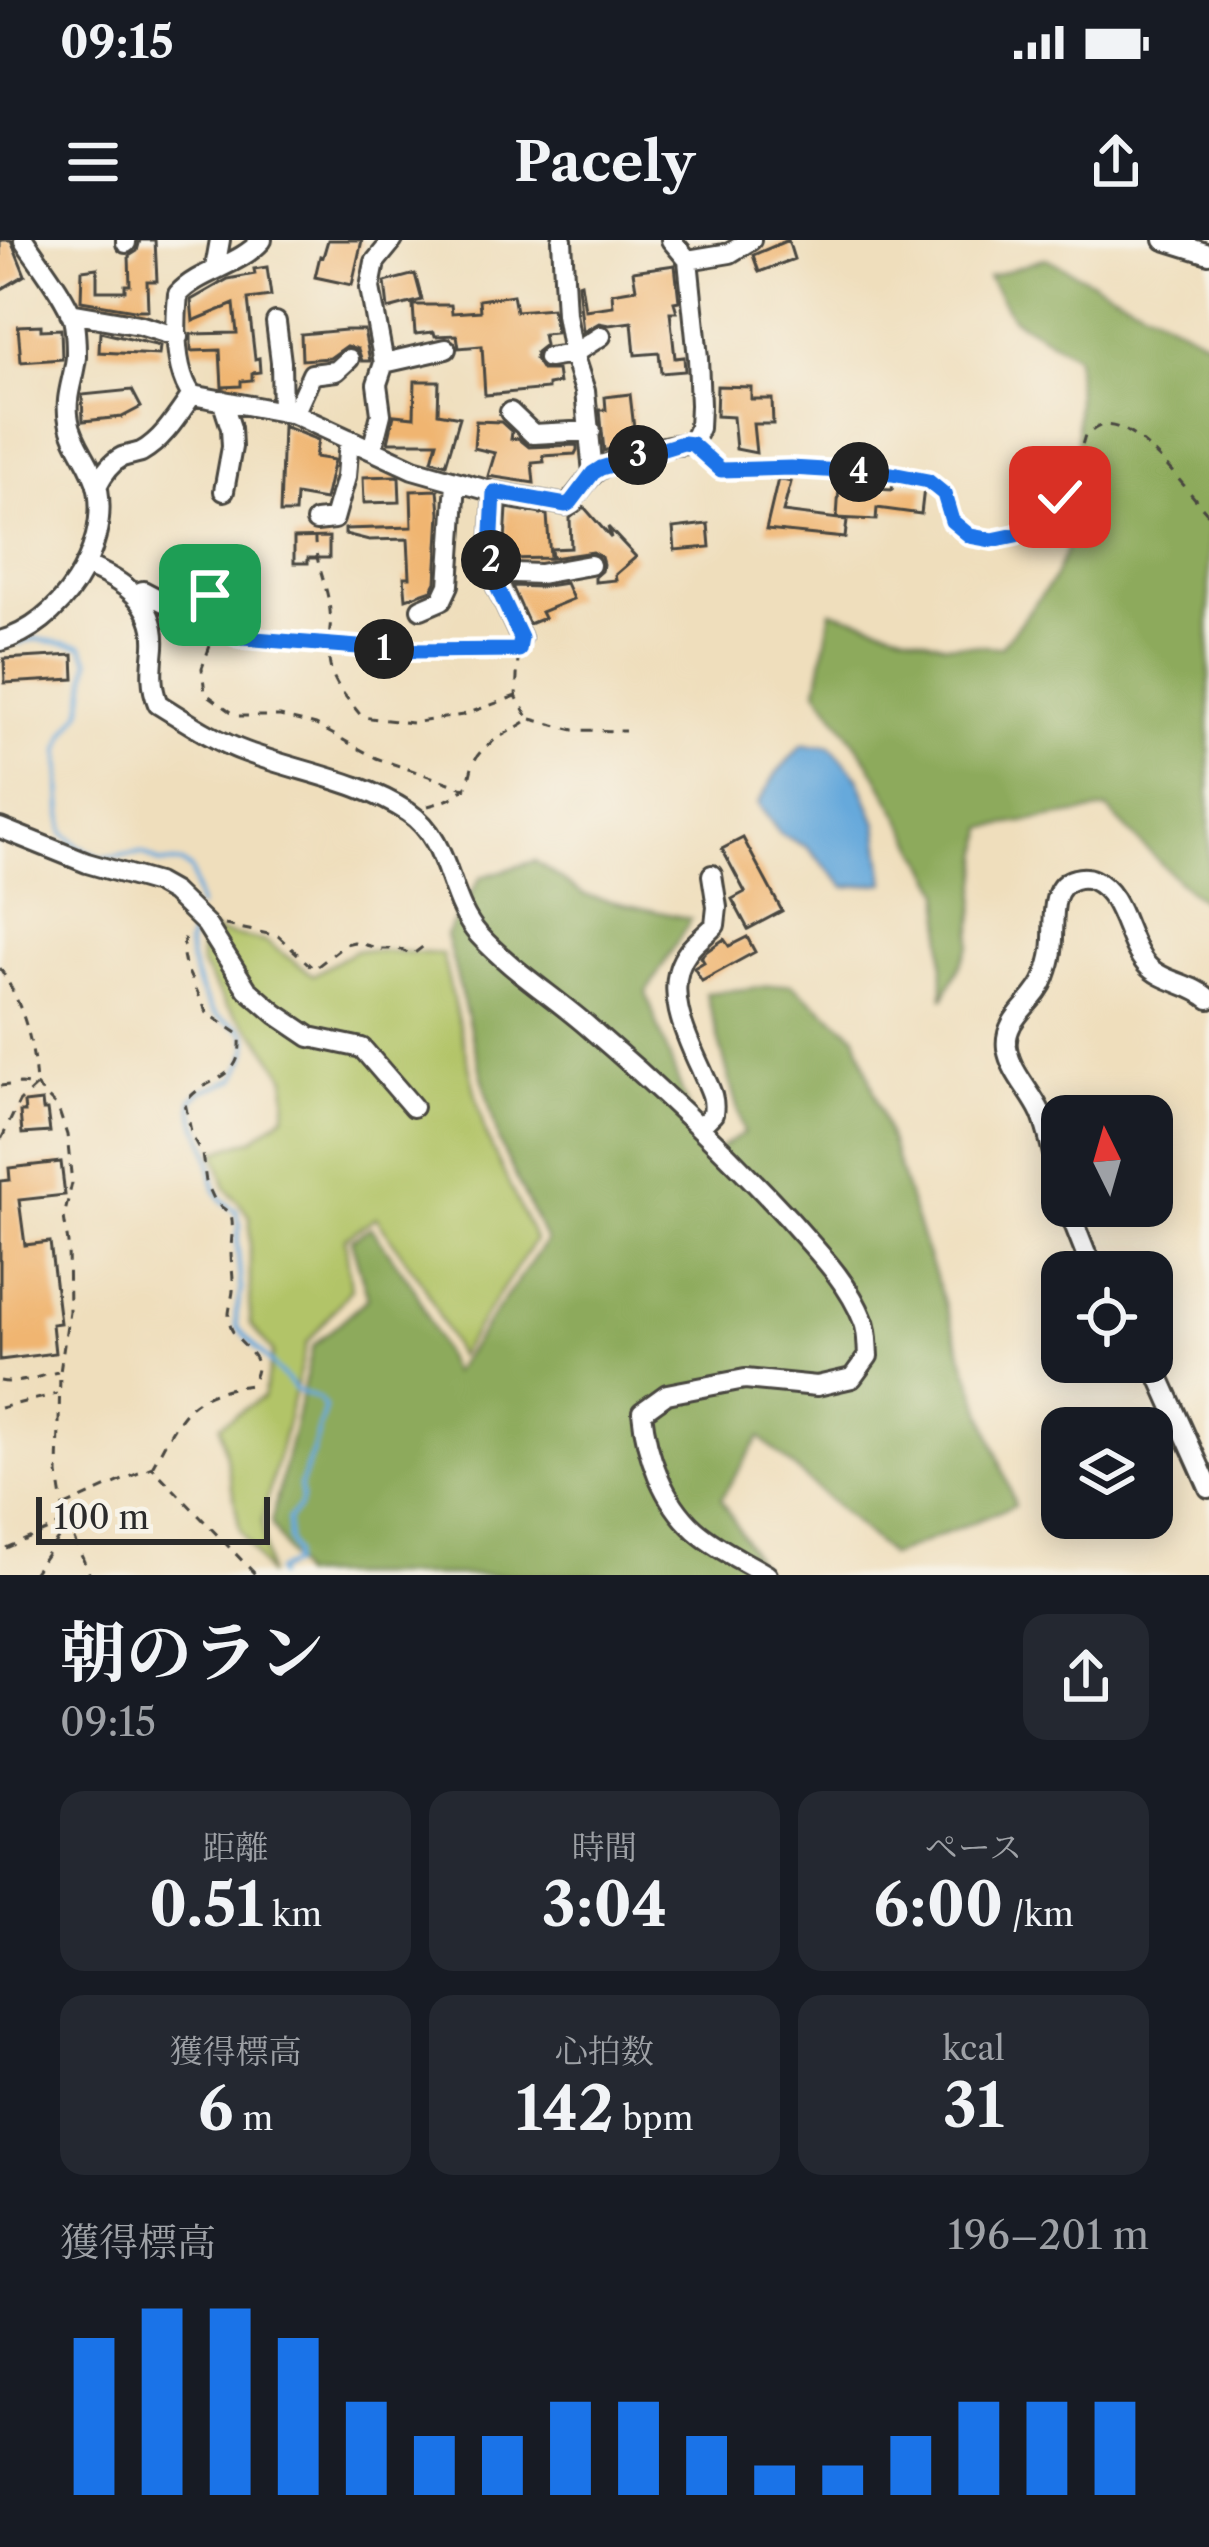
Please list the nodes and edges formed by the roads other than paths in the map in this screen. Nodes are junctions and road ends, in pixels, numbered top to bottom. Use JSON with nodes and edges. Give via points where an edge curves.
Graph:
{"nodes":[{"id":1,"x":24,"y":240,"type":"edge"},
{"id":2,"x":220,"y":240,"type":"edge"},
{"id":3,"x":262,"y":240,"type":"edge"},
{"id":4,"x":393,"y":240,"type":"edge"},
{"id":5,"x":562,"y":240,"type":"edge"},
{"id":6,"x":670,"y":240,"type":"edge"},
{"id":7,"x":752,"y":240,"type":"edge"},
{"id":8,"x":1164,"y":240,"type":"edge"},
{"id":9,"x":1209,"y":254,"type":"edge"},
{"id":10,"x":688,"y":260,"type":"junction"},
{"id":11,"x":215,"y":268,"type":"junction"},
{"id":12,"x":70,"y":313,"type":"junction"},
{"id":13,"x":276,"y":322,"type":"dead end"},
{"id":14,"x":601,"y":336,"type":"dead end"},
{"id":15,"x":178,"y":338,"type":"junction"},
{"id":16,"x":446,"y":349,"type":"dead end"},
{"id":17,"x":573,"y":354,"type":"junction"},
{"id":18,"x":548,"y":358,"type":"dead end"},
{"id":19,"x":349,"y":359,"type":"dead end"},
{"id":20,"x":384,"y":363,"type":"junction"},
{"id":21,"x":193,"y":395,"type":"junction"},
{"id":22,"x":222,"y":400,"type":"junction"},
{"id":23,"x":510,"y":412,"type":"dead end"},
{"id":24,"x":288,"y":413,"type":"junction"},
{"id":25,"x":591,"y":431,"type":"junction"},
{"id":26,"x":349,"y":439,"type":"junction"},
{"id":27,"x":371,"y":450,"type":"junction"},
{"id":28,"x":593,"y":473,"type":"junction"},
{"id":29,"x":456,"y":482,"type":"junction"},
{"id":30,"x":98,"y":486,"type":"junction"},
{"id":31,"x":224,"y":491,"type":"dead end"},
{"id":32,"x":494,"y":492,"type":"junction"},
{"id":33,"x":316,"y":521,"type":"road end"},
{"id":34,"x":86,"y":565,"type":"junction"},
{"id":35,"x":590,"y":565,"type":"dead end"},
{"id":36,"x":490,"y":572,"type":"junction"},
{"id":37,"x":135,"y":594,"type":"junction"},
{"id":38,"x":210,"y":595,"type":"dead end"},
{"id":39,"x":421,"y":609,"type":"dead end"},
{"id":40,"x":521,"y":638,"type":"dead end"},
{"id":41,"x":0,"y":641,"type":"edge"},
{"id":42,"x":0,"y":828,"type":"edge"},
{"id":43,"x":712,"y":875,"type":"dead end"},
{"id":44,"x":1209,"y":999,"type":"edge"},
{"id":45,"x":413,"y":1107,"type":"dead end"},
{"id":46,"x":1041,"y":1113,"type":"edge"},
{"id":47,"x":700,"y":1127,"type":"junction"},
{"id":48,"x":1162,"y":1383,"type":"edge"},
{"id":49,"x":1209,"y":1488,"type":"edge"},
{"id":50,"x":767,"y":1575,"type":"edge"}],
"edges":[{"from":1,"to":12,"type":"street"},
{"from":2,"to":11,"type":"street"},
{"from":3,"to":11,"type":"street"},
{"from":4,"to":20,"type":"street","via":[[375,262],[370,288]]},
{"from":5,"to":17,"type":"street"},
{"from":6,"to":10,"type":"street"},
{"from":7,"to":10,"type":"street","via":[[730,254]]},
{"from":8,"to":9,"type":"street"},
{"from":10,"to":28,"type":"street","via":[[700,406],[692,444]]},
{"from":11,"to":15,"type":"street","via":[[178,294]]},
{"from":12,"to":15,"type":"street"},
{"from":12,"to":30,"type":"street","via":[[76,355],[69,425]]},
{"from":13,"to":24,"type":"street"},
{"from":14,"to":17,"type":"street"},
{"from":15,"to":21,"type":"street"},
{"from":16,"to":20,"type":"street"},
{"from":17,"to":18,"type":"street"},
{"from":17,"to":25,"type":"street"},
{"from":19,"to":24,"type":"street","via":[[336,371],[312,374]]},
{"from":20,"to":27,"type":"street"},
{"from":21,"to":22,"type":"street"},
{"from":21,"to":30,"type":"street","via":[[165,432],[110,466]]},
{"from":22,"to":24,"type":"street"},
{"from":22,"to":31,"type":"street","via":[[232,447]]},
{"from":23,"to":25,"type":"street","via":[[533,434]]},
{"from":24,"to":26,"type":"street"},
{"from":25,"to":28,"type":"street"},
{"from":26,"to":27,"type":"street"},
{"from":26,"to":33,"type":"street","via":[[334,518]]},
{"from":27,"to":29,"type":"street"},
{"from":28,"to":32,"type":"street","via":[[566,505]]},
{"from":29,"to":32,"type":"street"},
{"from":29,"to":39,"type":"street","via":[[449,585],[442,599]]},
{"from":30,"to":34,"type":"street"},
{"from":32,"to":36,"type":"street"},
{"from":34,"to":37,"type":"street"},
{"from":34,"to":41,"type":"street","via":[[48,616]]},
{"from":35,"to":36,"type":"street"},
{"from":36,"to":40,"type":"street"},
{"from":37,"to":38,"type":"street","via":[[187,614]]},
{"from":37,"to":47,"type":"street","via":[[152,620],[158,704],[243,752],[409,812],[438,845],[460,909],[479,936]]},
{"from":42,"to":45,"type":"street","via":[[157,883],[197,915],[261,1001],[310,1037],[362,1048]]},
{"from":43,"to":47,"type":"street","via":[[716,925],[688,951],[675,992],[715,1098]]},
{"from":44,"to":46,"type":"street","via":[[1147,966],[1108,891],[1084,877],[1070,880],[1056,895],[1043,984],[1008,1032],[1012,1065]]},
{"from":47,"to":50,"type":"street","via":[[821,1255],[866,1324],[868,1356],[852,1378],[817,1386],[745,1379],[668,1394],[642,1412],[644,1443],[670,1502],[696,1531]]},
{"from":48,"to":49,"type":"street"}]}
